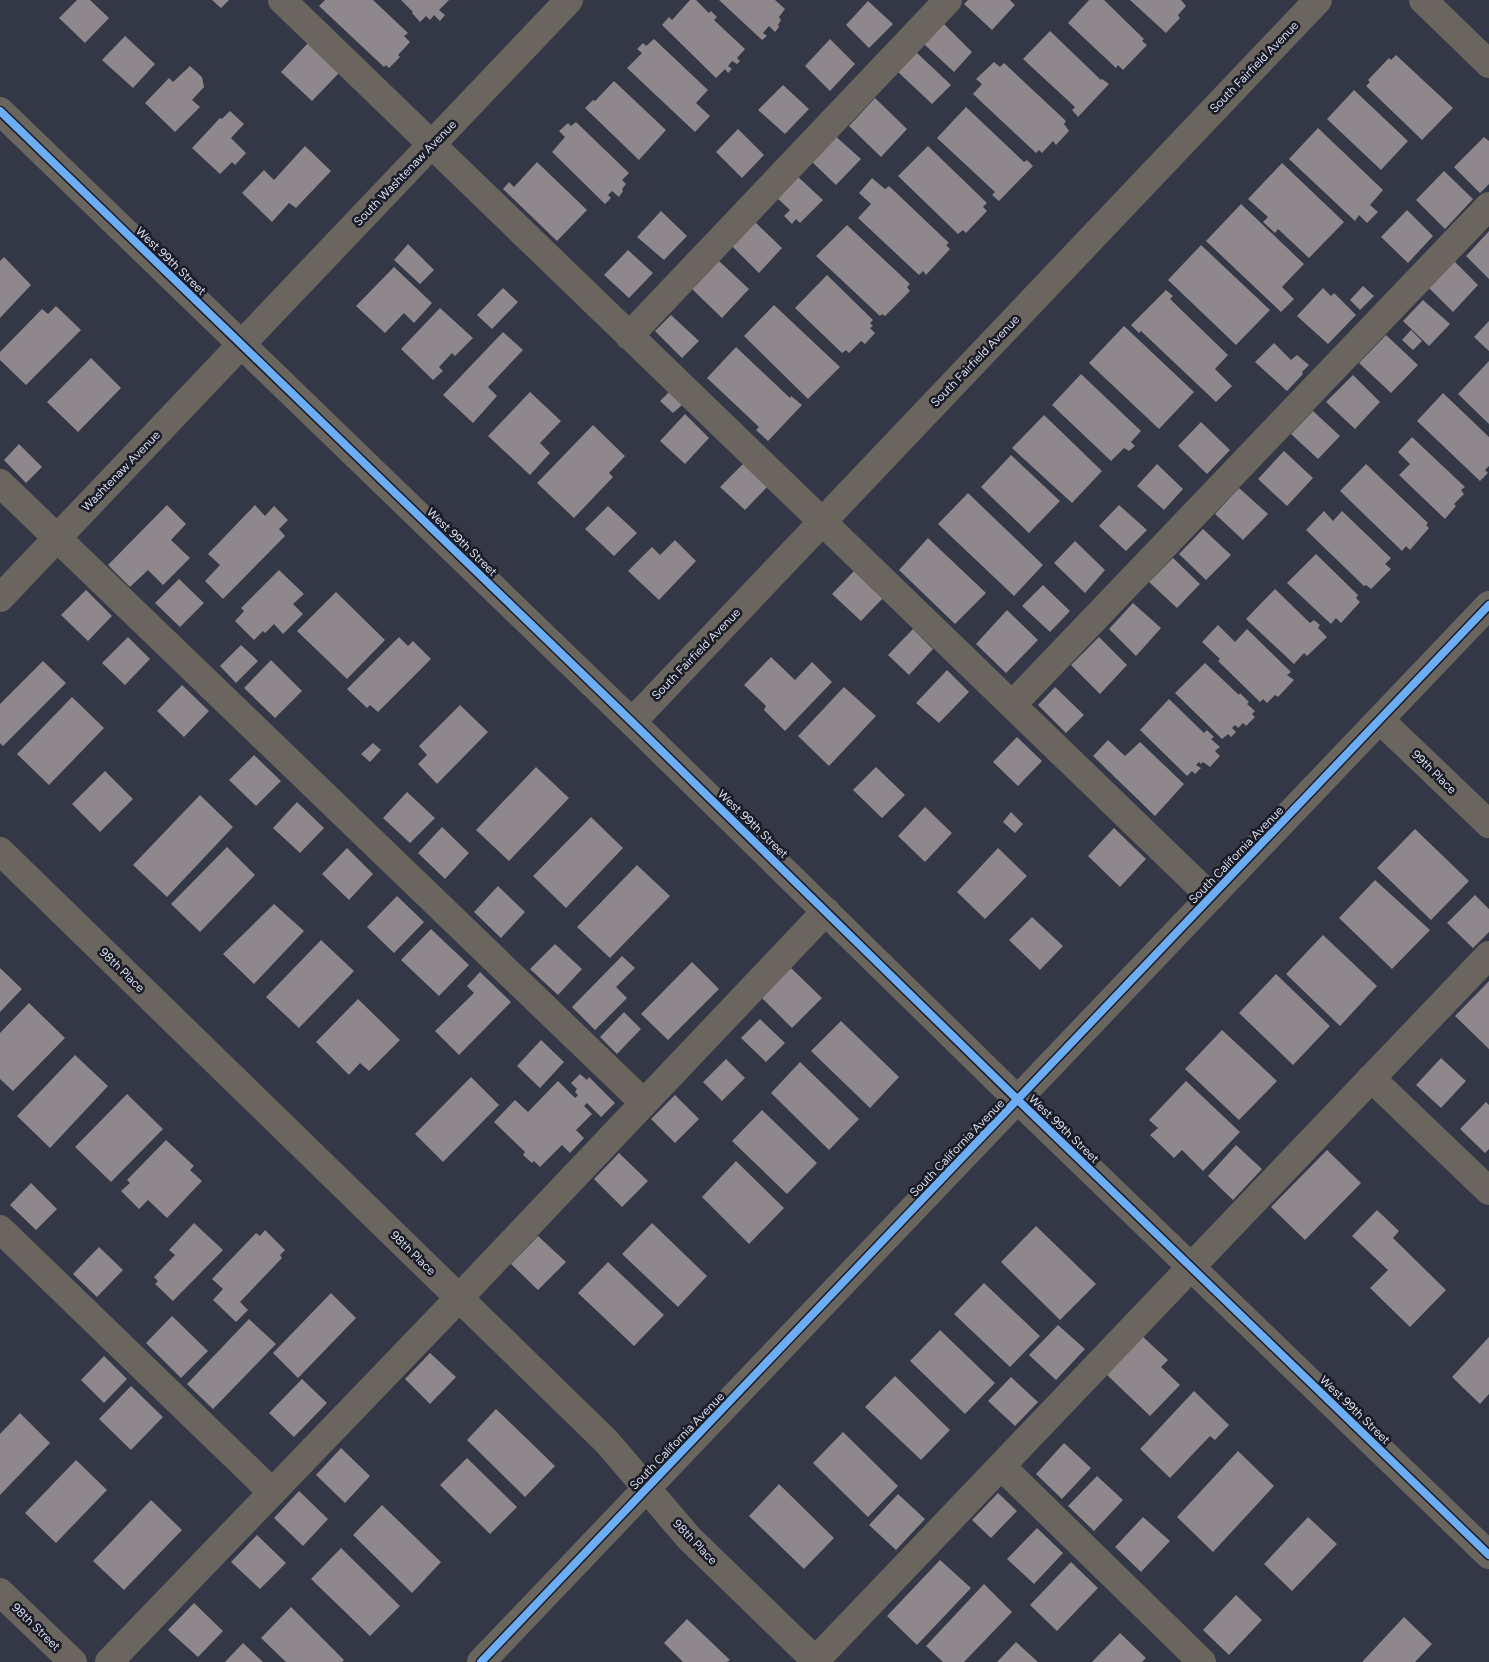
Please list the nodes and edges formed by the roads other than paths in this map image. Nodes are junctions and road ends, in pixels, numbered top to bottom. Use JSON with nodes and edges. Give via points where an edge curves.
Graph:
{"nodes":[{"id":1,"x":282,"y":0,"type":"edge"},
{"id":2,"x":569,"y":0,"type":"edge"},
{"id":3,"x":948,"y":0,"type":"edge"},
{"id":4,"x":1318,"y":0,"type":"edge"},
{"id":5,"x":1423,"y":0,"type":"edge"},
{"id":6,"x":1489,"y":64,"type":"edge"},
{"id":7,"x":0,"y":111,"type":"edge"},
{"id":8,"x":432,"y":145,"type":"junction"},
{"id":9,"x":1489,"y":206,"type":"edge"},
{"id":10,"x":629,"y":336,"type":"junction"},
{"id":11,"x":241,"y":345,"type":"junction"},
{"id":12,"x":0,"y":482,"type":"edge"},
{"id":13,"x":822,"y":522,"type":"junction"},
{"id":14,"x":57,"y":538,"type":"junction"},
{"id":15,"x":0,"y":598,"type":"edge"},
{"id":16,"x":1489,"y":605,"type":"edge"},
{"id":17,"x":1012,"y":705,"type":"junction"},
{"id":18,"x":1380,"y":720,"type":"junction"},
{"id":19,"x":632,"y":722,"type":"junction"},
{"id":20,"x":1489,"y":824,"type":"edge"},
{"id":21,"x":0,"y":851,"type":"edge"},
{"id":22,"x":1211,"y":897,"type":"junction"},
{"id":23,"x":826,"y":912,"type":"junction"},
{"id":24,"x":1489,"y":955,"type":"edge"},
{"id":25,"x":1371,"y":1078,"type":"junction"},
{"id":26,"x":1018,"y":1100,"type":"junction"},
{"id":27,"x":644,"y":1103,"type":"junction"},
{"id":28,"x":1489,"y":1191,"type":"edge"},
{"id":29,"x":0,"y":1229,"type":"edge"},
{"id":30,"x":1191,"y":1267,"type":"junction"},
{"id":31,"x":459,"y":1298,"type":"junction"},
{"id":32,"x":1001,"y":1466,"type":"junction"},
{"id":33,"x":647,"y":1488,"type":"junction"},
{"id":34,"x":272,"y":1492,"type":"junction"},
{"id":35,"x":1489,"y":1555,"type":"edge"},
{"id":36,"x":0,"y":1592,"type":"edge"},
{"id":37,"x":73,"y":1662,"type":"edge"},
{"id":38,"x":109,"y":1662,"type":"edge"},
{"id":39,"x":481,"y":1662,"type":"edge"},
{"id":40,"x":815,"y":1662,"type":"edge"},
{"id":41,"x":1202,"y":1662,"type":"edge"}],
"edges":[{"from":1,"to":8,"type":"street"},
{"from":2,"to":8,"type":"street","name":"South Washtenaw Avenue"},
{"from":3,"to":10,"type":"street"},
{"from":4,"to":13,"type":"street","name":"South Fairfield Avenue"},
{"from":5,"to":6,"type":"street"},
{"from":7,"to":11,"type":"street","name":"West 99th Street"},
{"from":8,"to":10,"type":"street"},
{"from":8,"to":11,"type":"street","name":"South Washtenaw Avenue"},
{"from":9,"to":17,"type":"street"},
{"from":10,"to":13,"type":"street"},
{"from":11,"to":14,"type":"street","name":"Washtenaw Avenue"},
{"from":11,"to":19,"type":"street","name":"West 99th Street"},
{"from":12,"to":14,"type":"street"},
{"from":13,"to":17,"type":"street"},
{"from":13,"to":19,"type":"street","name":"South Fairfield Avenue"},
{"from":14,"to":15,"type":"street","name":"Washtenaw Avenue"},
{"from":14,"to":27,"type":"street"},
{"from":16,"to":18,"type":"street","name":"South California Avenue"},
{"from":17,"to":22,"type":"street"},
{"from":18,"to":20,"type":"street","name":"99th Place"},
{"from":18,"to":22,"type":"street","name":"South California Avenue"},
{"from":19,"to":23,"type":"street","name":"West 99th Street"},
{"from":21,"to":31,"type":"street","name":"98th Place"},
{"from":22,"to":26,"type":"street","name":"South California Avenue"},
{"from":23,"to":26,"type":"street","name":"West 99th Street"},
{"from":23,"to":27,"type":"street"},
{"from":24,"to":25,"type":"street"},
{"from":25,"to":28,"type":"street"},
{"from":25,"to":30,"type":"street"},
{"from":26,"to":30,"type":"street","name":"West 99th Street"},
{"from":26,"to":33,"type":"street","name":"South California Avenue"},
{"from":27,"to":31,"type":"street"},
{"from":29,"to":34,"type":"street"},
{"from":30,"to":32,"type":"street"},
{"from":30,"to":35,"type":"street","name":"West 99th Street"},
{"from":31,"to":33,"type":"street","name":"98th Place","via":[[607,1442]]},
{"from":31,"to":34,"type":"street"},
{"from":32,"to":40,"type":"street"},
{"from":32,"to":41,"type":"street"},
{"from":33,"to":39,"type":"street","name":"South California Avenue"},
{"from":33,"to":40,"type":"street","name":"98th Place","via":[[690,1538]]},
{"from":34,"to":38,"type":"street"},
{"from":36,"to":37,"type":"street","name":"98th Street"}]}
